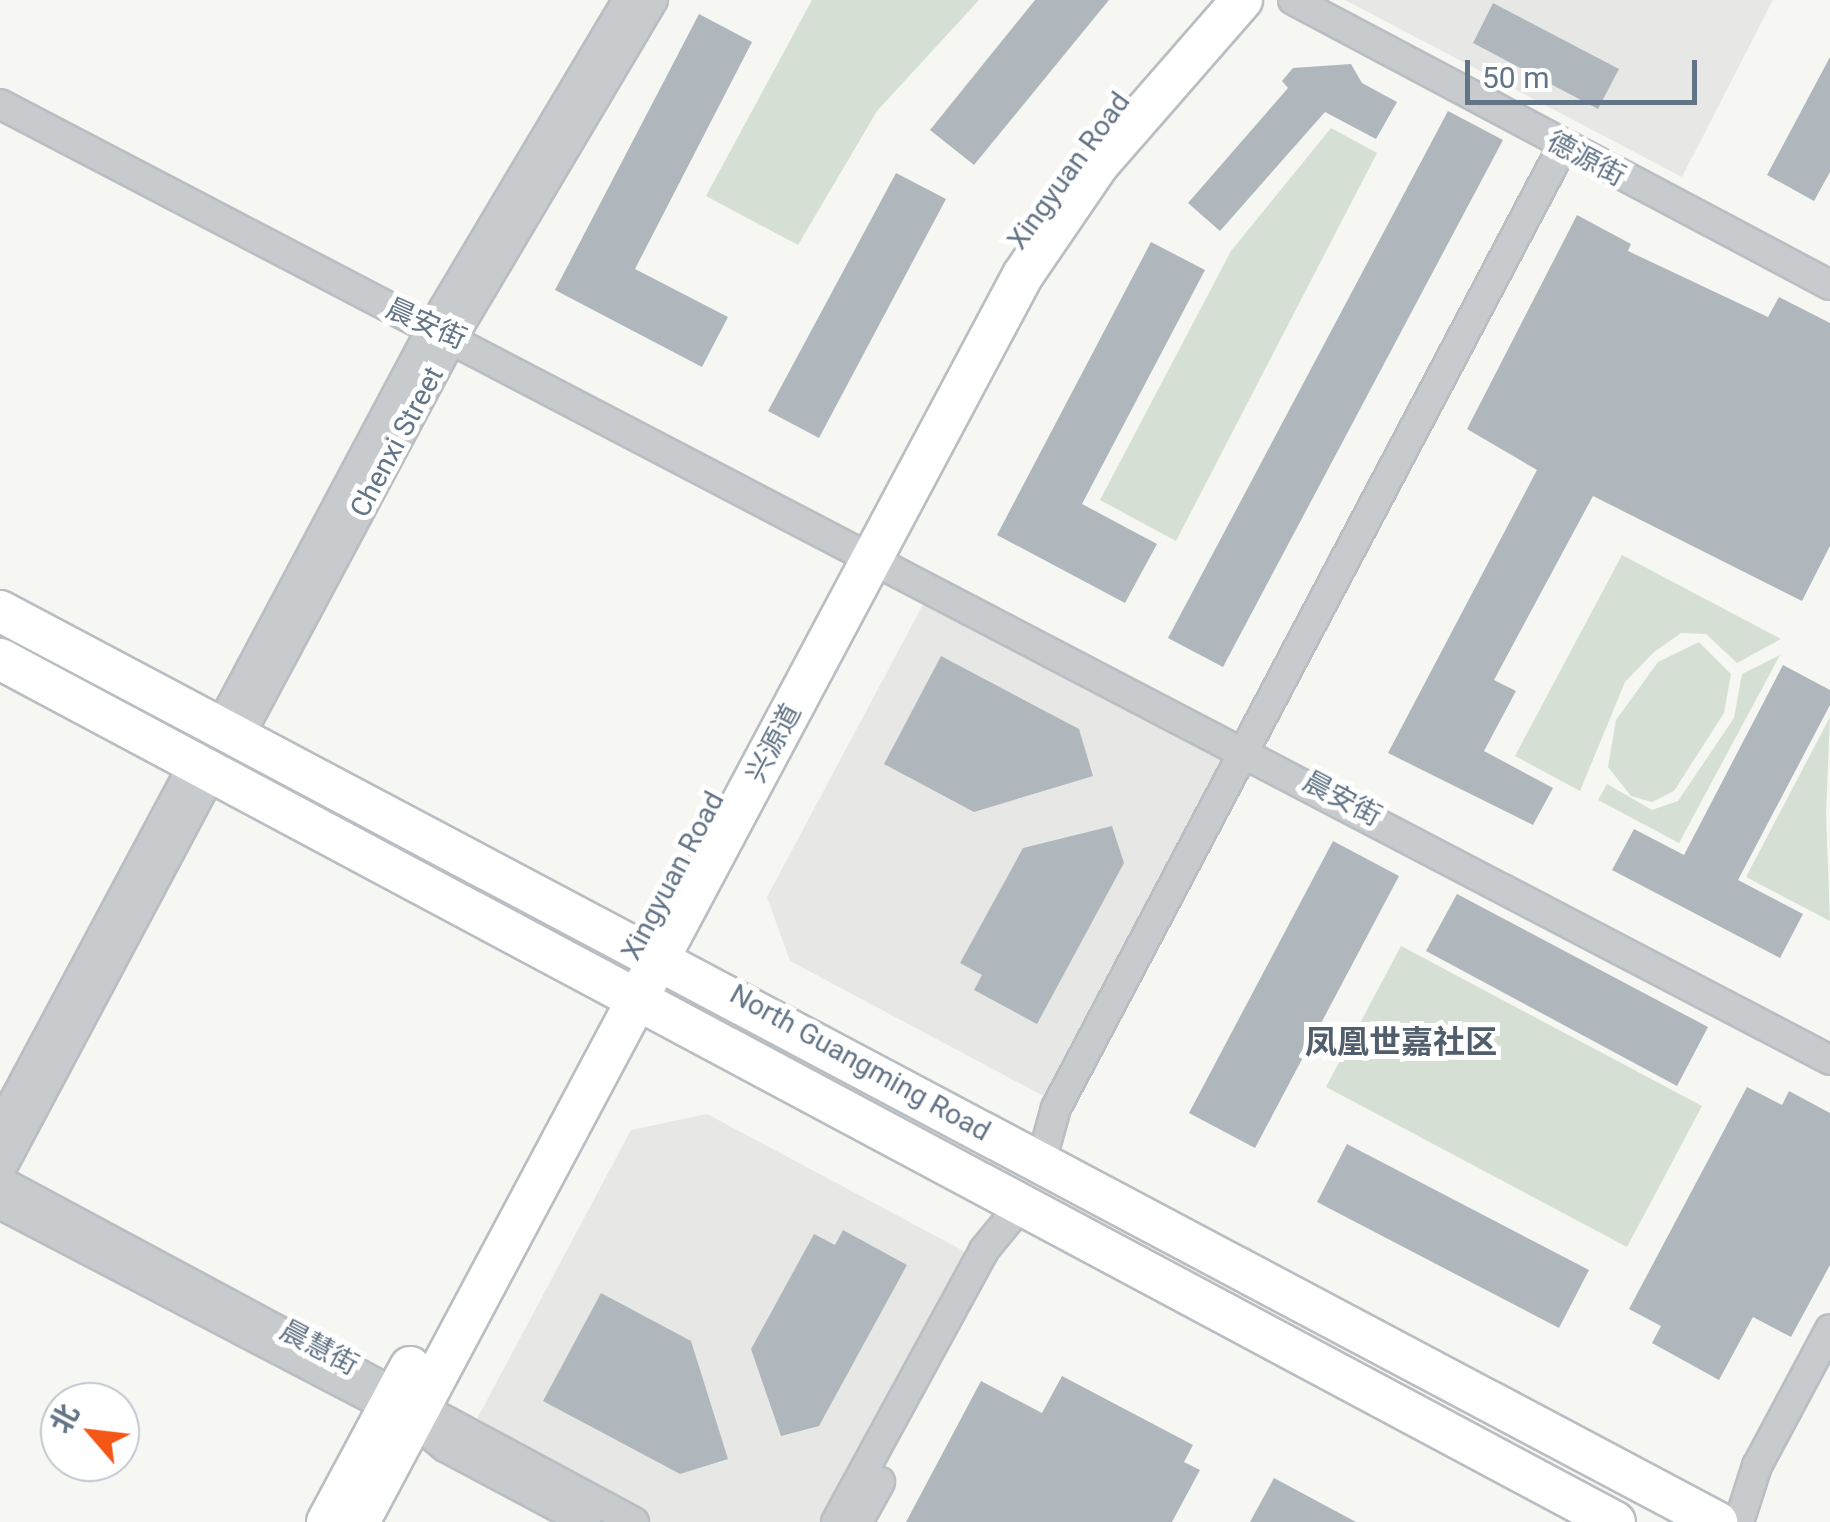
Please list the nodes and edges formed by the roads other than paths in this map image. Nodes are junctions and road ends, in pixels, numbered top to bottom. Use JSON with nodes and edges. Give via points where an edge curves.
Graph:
{"nodes":[{"id":1,"x":628,"y":0,"type":"edge"},
{"id":2,"x":653,"y":0,"type":"edge"},
{"id":3,"x":1210,"y":0,"type":"edge"},
{"id":4,"x":1242,"y":0,"type":"edge"},
{"id":5,"x":1293,"y":0,"type":"edge"},
{"id":6,"x":0,"y":104,"type":"edge"},
{"id":7,"x":1569,"y":150,"type":"junction"},
{"id":8,"x":1830,"y":285,"type":"edge"},
{"id":9,"x":442,"y":333,"type":"junction"},
{"id":10,"x":868,"y":550,"type":"junction"},
{"id":11,"x":0,"y":611,"type":"edge"},
{"id":12,"x":0,"y":659,"type":"edge"},
{"id":13,"x":231,"y":730,"type":"junction"},
{"id":14,"x":1258,"y":746,"type":"junction"},
{"id":15,"x":205,"y":765,"type":"junction"},
{"id":16,"x":650,"y":948,"type":"junction"},
{"id":17,"x":628,"y":989,"type":"junction"},
{"id":18,"x":1830,"y":1039,"type":"edge"},
{"id":19,"x":1830,"y":1060,"type":"edge"},
{"id":20,"x":0,"y":1127,"type":"edge"},
{"id":21,"x":1041,"y":1162,"type":"junction"},
{"id":22,"x":0,"y":1171,"type":"edge"},
{"id":23,"x":0,"y":1181,"type":"edge"},
{"id":24,"x":0,"y":1204,"type":"edge"},
{"id":25,"x":1021,"y":1205,"type":"junction"},
{"id":26,"x":1830,"y":1329,"type":"edge"},
{"id":27,"x":1830,"y":1362,"type":"edge"},
{"id":28,"x":406,"y":1405,"type":"junction"},
{"id":29,"x":327,"y":1522,"type":"edge"},
{"id":30,"x":359,"y":1522,"type":"edge"},
{"id":31,"x":586,"y":1522,"type":"edge"},
{"id":32,"x":634,"y":1522,"type":"edge"},
{"id":33,"x":836,"y":1522,"type":"edge"},
{"id":34,"x":858,"y":1522,"type":"edge"},
{"id":35,"x":1615,"y":1522,"type":"edge"},
{"id":36,"x":1718,"y":1522,"type":"edge"},
{"id":37,"x":1740,"y":1522,"type":"edge"}],
"edges":[{"from":1,"to":9,"type":"street","name":"Chenxi Street"},
{"from":2,"to":9,"type":"street","name":"Chenxi Street"},
{"from":3,"to":10,"type":"main road","name":"Xingyuan Road","via":[[1065,168],[991,282]]},
{"from":4,"to":10,"type":"main road","via":[[1098,165],[1023,276]]},
{"from":5,"to":7,"type":"street","name":"德源街"},
{"from":6,"to":9,"type":"street","name":"晨安街"},
{"from":7,"to":8,"type":"street","name":"德源街"},
{"from":7,"to":14,"type":"street"},
{"from":9,"to":10,"type":"street","name":"晨安街"},
{"from":9,"to":13,"type":"street","name":"Chenxi Street"},
{"from":10,"to":14,"type":"street","name":"晨安街"},
{"from":10,"to":16,"type":"main road","name":"Xingyuan Road"},
{"from":11,"to":13,"type":"main road","name":"North Guangming Road"},
{"from":12,"to":15,"type":"main road","name":"North Guangming Road"},
{"from":13,"to":16,"type":"main road","name":"North Guangming Road"},
{"from":14,"to":18,"type":"street","name":"晨安街"},
{"from":14,"to":19,"type":"street","name":"晨安街"},
{"from":14,"to":21,"type":"street","via":[[1056,1108]]},
{"from":15,"to":17,"type":"main road","name":"North Guangming Road"},
{"from":15,"to":20,"type":"street"},
{"from":15,"to":22,"type":"street"},
{"from":16,"to":17,"type":"main road","name":"Xingyuan Road"},
{"from":16,"to":21,"type":"main road","name":"North Guangming Road"},
{"from":17,"to":25,"type":"main road","name":"North Guangming Road"},
{"from":17,"to":28,"type":"main road"},
{"from":21,"to":36,"type":"main road","name":"North Guangming Road"},
{"from":23,"to":28,"type":"street","name":"晨慧街"},
{"from":24,"to":28,"type":"street","name":"晨慧街"},
{"from":25,"to":33,"type":"street","via":[[984,1250]]},
{"from":25,"to":34,"type":"street"},
{"from":25,"to":35,"type":"main road","name":"North Guangming Road"},
{"from":26,"to":37,"type":"street","via":[[1757,1466]]},
{"from":27,"to":37,"type":"street"},
{"from":28,"to":29,"type":"main road"},
{"from":28,"to":30,"type":"main road"},
{"from":28,"to":31,"type":"street","name":"晨慧街","via":[[445,1447]]},
{"from":28,"to":32,"type":"street","name":"晨慧街"}]}
